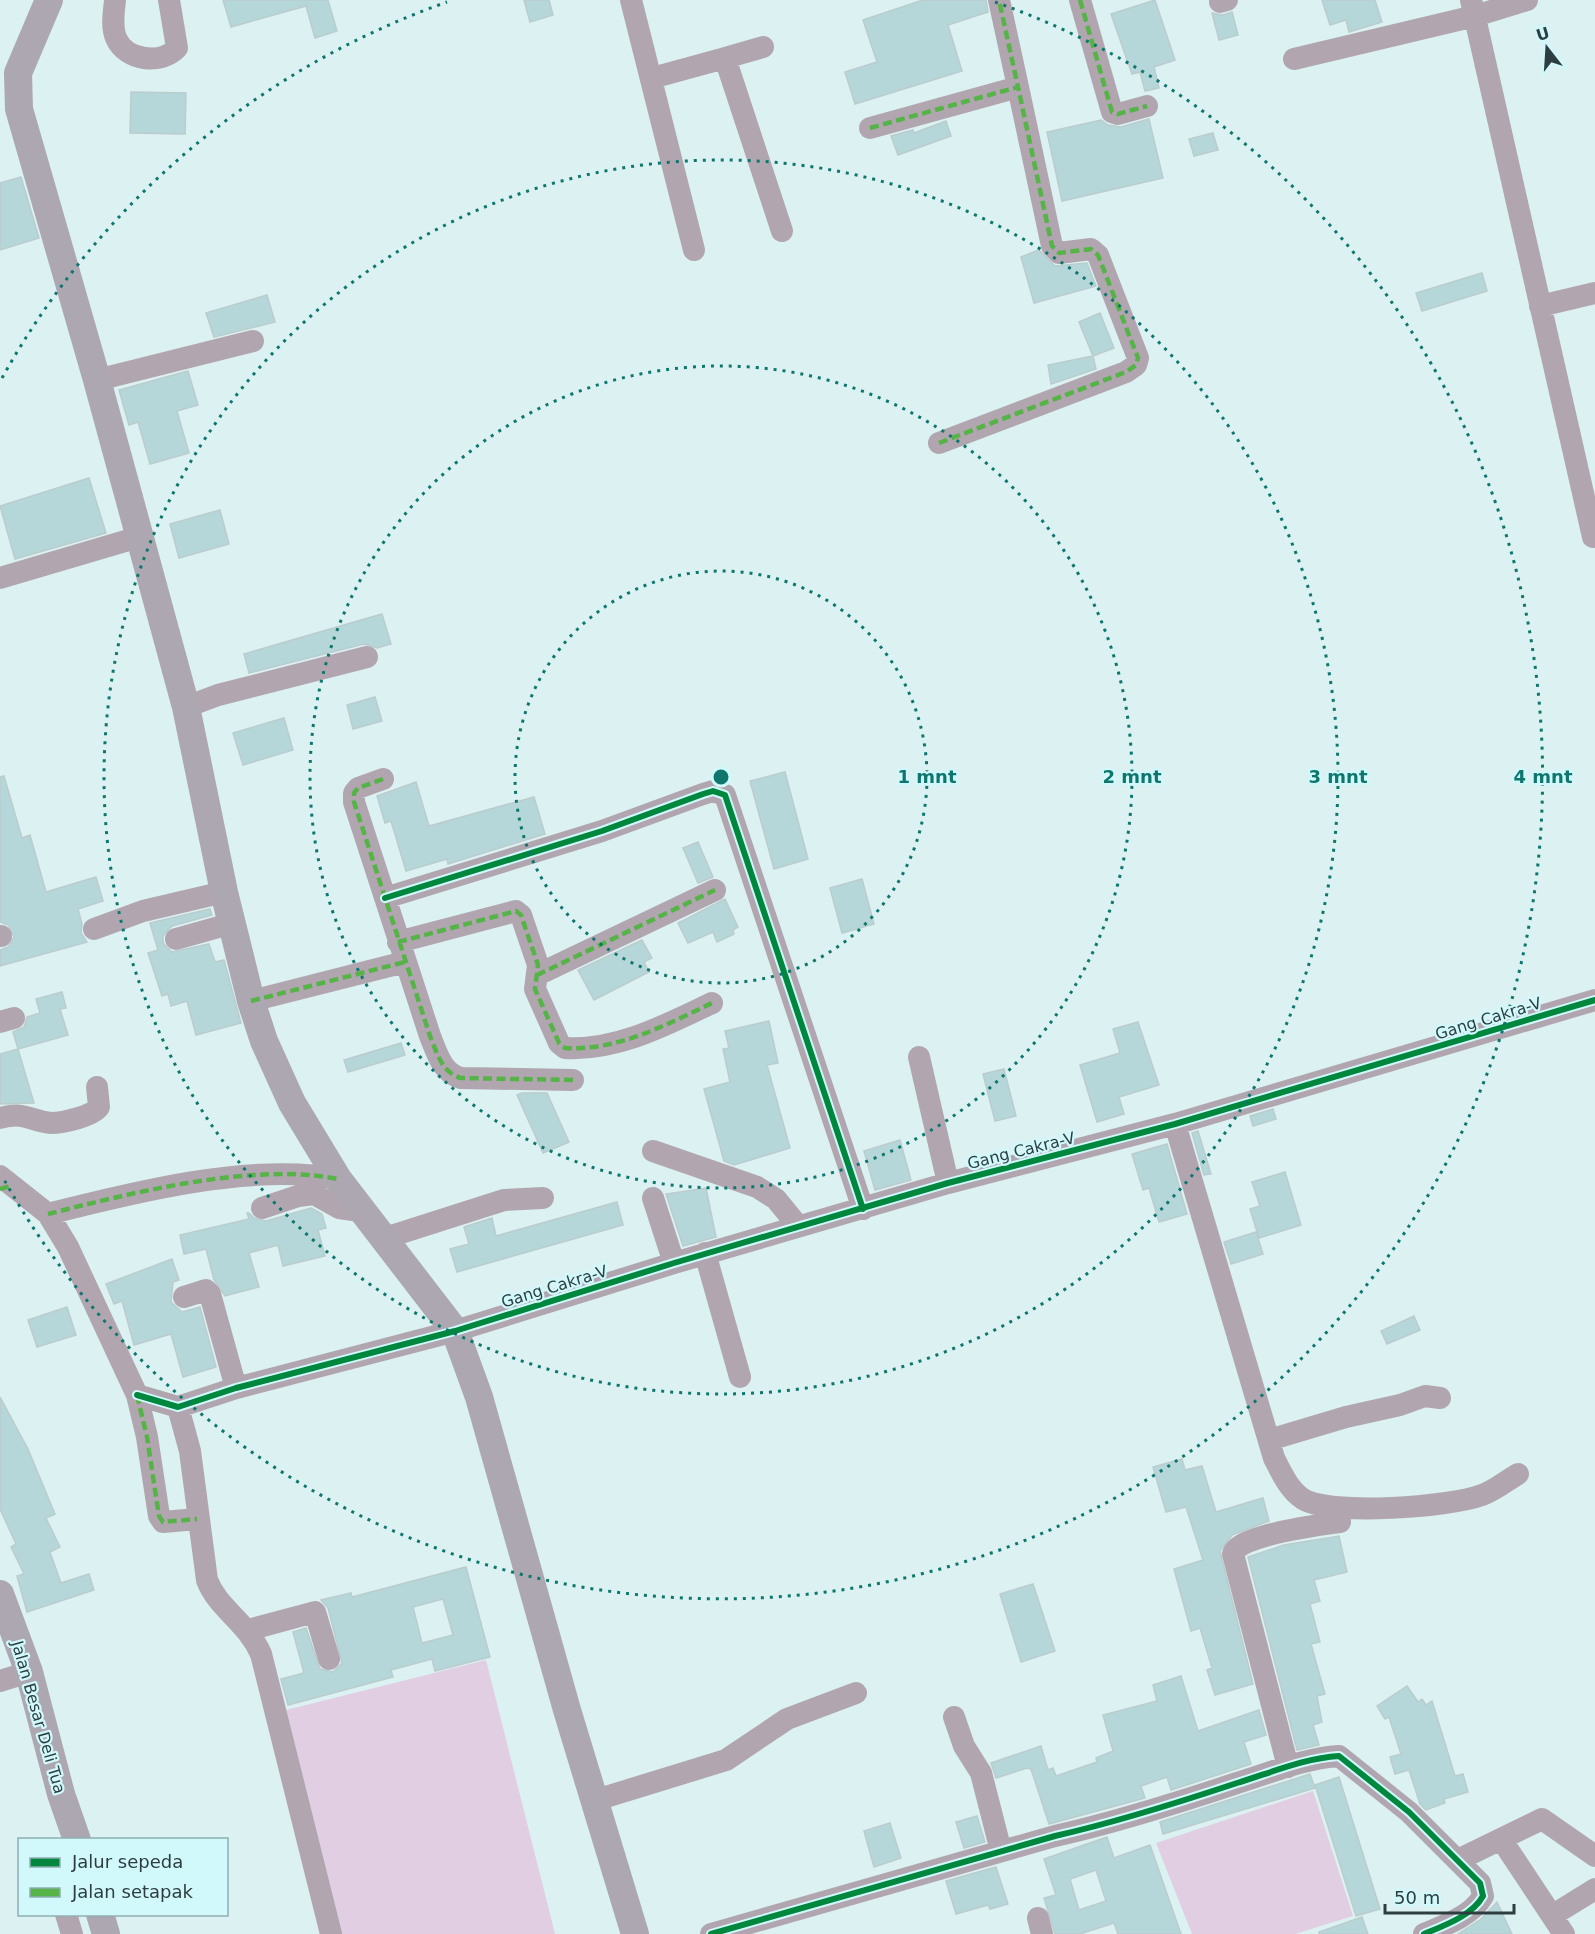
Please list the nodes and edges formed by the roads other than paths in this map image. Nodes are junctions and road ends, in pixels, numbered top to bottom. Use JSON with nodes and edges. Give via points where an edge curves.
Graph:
{"nodes":[{"id":1,"x":49,"y":0,"type":"edge"},
{"id":2,"x":115,"y":0,"type":"edge"},
{"id":3,"x":169,"y":0,"type":"edge"},
{"id":4,"x":631,"y":0,"type":"edge"},
{"id":5,"x":999,"y":0,"type":"edge"},
{"id":6,"x":1080,"y":0,"type":"edge"},
{"id":7,"x":1527,"y":0,"type":"edge"},
{"id":8,"x":1473,"y":8,"type":"edge"},
{"id":9,"x":763,"y":46,"type":"dead end"},
{"id":10,"x":725,"y":58,"type":"junction"},
{"id":11,"x":1294,"y":59,"type":"dead end"},
{"id":12,"x":652,"y":78,"type":"junction"},
{"id":13,"x":1018,"y":87,"type":"junction"},
{"id":14,"x":1147,"y":106,"type":"dead end"},
{"id":15,"x":870,"y":128,"type":"dead end"},
{"id":16,"x":782,"y":231,"type":"dead end"},
{"id":17,"x":694,"y":250,"type":"dead end"},
{"id":18,"x":1595,"y":293,"type":"edge"},
{"id":19,"x":1540,"y":306,"type":"junction"},
{"id":20,"x":253,"y":340,"type":"dead end"},
{"id":21,"x":98,"y":380,"type":"junction"},
{"id":22,"x":939,"y":443,"type":"dead end"},
{"id":23,"x":139,"y":537,"type":"junction"},
{"id":24,"x":1593,"y":537,"type":"dead end"},
{"id":25,"x":0,"y":578,"type":"edge"},
{"id":26,"x":367,"y":657,"type":"dead end"},
{"id":27,"x":186,"y":707,"type":"junction"},
{"id":28,"x":383,"y":778,"type":"dead end"},
{"id":29,"x":715,"y":890,"type":"dead end"},
{"id":30,"x":224,"y":892,"type":"junction"},
{"id":31,"x":385,"y":898,"type":"junction"},
{"id":32,"x":233,"y":923,"type":"junction"},
{"id":33,"x":94,"y":928,"type":"dead end"},
{"id":34,"x":176,"y":939,"type":"dead end"},
{"id":35,"x":401,"y":952,"type":"junction"},
{"id":36,"x":537,"y":975,"type":"junction"},
{"id":37,"x":1595,"y":1000,"type":"edge"},
{"id":38,"x":251,"y":1001,"type":"junction"},
{"id":39,"x":712,"y":1003,"type":"dead end"},
{"id":40,"x":919,"y":1057,"type":"dead end"},
{"id":41,"x":573,"y":1080,"type":"dead end"},
{"id":42,"x":98,"y":1087,"type":"dead end"},
{"id":43,"x":0,"y":1118,"type":"edge"},
{"id":44,"x":1175,"y":1124,"type":"junction"},
{"id":45,"x":653,"y":1151,"type":"dead end"},
{"id":46,"x":338,"y":1179,"type":"junction"},
{"id":47,"x":948,"y":1183,"type":"junction"},
{"id":48,"x":4,"y":1184,"type":"edge"},
{"id":49,"x":543,"y":1198,"type":"dead end"},
{"id":50,"x":653,"y":1198,"type":"dead end"},
{"id":51,"x":262,"y":1208,"type":"dead end"},
{"id":52,"x":863,"y":1209,"type":"junction"},
{"id":53,"x":360,"y":1211,"type":"junction"},
{"id":54,"x":48,"y":1214,"type":"junction"},
{"id":55,"x":798,"y":1226,"type":"junction"},
{"id":56,"x":385,"y":1238,"type":"junction"},
{"id":57,"x":705,"y":1253,"type":"junction"},
{"id":58,"x":674,"y":1263,"type":"junction"},
{"id":59,"x":184,"y":1297,"type":"dead end"},
{"id":60,"x":455,"y":1331,"type":"junction"},
{"id":61,"x":740,"y":1377,"type":"dead end"},
{"id":62,"x":236,"y":1388,"type":"junction"},
{"id":63,"x":137,"y":1395,"type":"junction"},
{"id":64,"x":1440,"y":1398,"type":"dead end"},
{"id":65,"x":178,"y":1407,"type":"junction"},
{"id":66,"x":1269,"y":1440,"type":"junction"},
{"id":67,"x":1518,"y":1474,"type":"dead end"},
{"id":68,"x":197,"y":1519,"type":"junction"},
{"id":69,"x":1340,"y":1521,"type":"dead end"},
{"id":70,"x":0,"y":1594,"type":"edge"},
{"id":71,"x":248,"y":1630,"type":"junction"},
{"id":72,"x":329,"y":1659,"type":"dead end"},
{"id":73,"x":29,"y":1672,"type":"junction"},
{"id":74,"x":0,"y":1681,"type":"edge"},
{"id":75,"x":856,"y":1693,"type":"dead end"},
{"id":76,"x":954,"y":1717,"type":"dead end"},
{"id":77,"x":1288,"y":1767,"type":"junction"},
{"id":78,"x":596,"y":1800,"type":"junction"},
{"id":79,"x":77,"y":1838,"type":"edge"},
{"id":80,"x":1501,"y":1839,"type":"junction"},
{"id":81,"x":1001,"y":1851,"type":"junction"},
{"id":82,"x":1595,"y":1856,"type":"edge"},
{"id":83,"x":1458,"y":1860,"type":"junction"},
{"id":84,"x":1595,"y":1889,"type":"edge"},
{"id":85,"x":67,"y":1916,"type":"edge"},
{"id":86,"x":101,"y":1916,"type":"edge"},
{"id":87,"x":1465,"y":1925,"type":"edge"},
{"id":88,"x":1559,"y":1925,"type":"edge"},
{"id":89,"x":72,"y":1934,"type":"edge"},
{"id":90,"x":106,"y":1934,"type":"edge"},
{"id":91,"x":331,"y":1934,"type":"edge"},
{"id":92,"x":635,"y":1934,"type":"edge"},
{"id":93,"x":711,"y":1934,"type":"edge"},
{"id":94,"x":1424,"y":1934,"type":"edge"}],
"edges":[{"from":1,"to":21,"type":"main road","via":[[18,73],[18,109]]},
{"from":2,"to":3,"type":"street","via":[[116,40],[133,55],[147,59],[171,54],[177,48]]},
{"from":4,"to":12,"type":"street"},
{"from":5,"to":13,"type":"street"},
{"from":6,"to":14,"type":"street","via":[[1112,112]]},
{"from":7,"to":8,"type":"street"},
{"from":8,"to":11,"type":"street"},
{"from":8,"to":19,"type":"street"},
{"from":9,"to":10,"type":"street"},
{"from":10,"to":12,"type":"street"},
{"from":10,"to":16,"type":"street"},
{"from":12,"to":17,"type":"street"},
{"from":13,"to":15,"type":"street"},
{"from":13,"to":22,"type":"street","via":[[1052,246],[1059,253],[1091,249],[1098,255],[1138,358],[1136,365],[1126,372]]},
{"from":18,"to":19,"type":"street"},
{"from":19,"to":24,"type":"street"},
{"from":20,"to":21,"type":"street"},
{"from":21,"to":23,"type":"main road"},
{"from":23,"to":25,"type":"street"},
{"from":23,"to":27,"type":"main road"},
{"from":26,"to":27,"type":"street"},
{"from":27,"to":30,"type":"main road"},
{"from":28,"to":31,"type":"street","via":[[358,788],[354,802]]},
{"from":29,"to":36,"type":"street"},
{"from":30,"to":32,"type":"main road"},
{"from":30,"to":33,"type":"street","via":[[143,911]]},
{"from":31,"to":35,"type":"street"},
{"from":31,"to":52,"type":"street","via":[[602,831],[703,794],[713,791],[725,795]]},
{"from":32,"to":34,"type":"street"},
{"from":32,"to":38,"type":"main road"},
{"from":35,"to":36,"type":"street","via":[[516,911],[521,915],[538,965]]},
{"from":35,"to":38,"type":"street"},
{"from":35,"to":41,"type":"street","via":[[430,1036],[452,1076]]},
{"from":36,"to":39,"type":"street","via":[[535,989],[559,1043],[565,1048],[627,1040]]},
{"from":37,"to":44,"type":"street","name":"Gang Cakra-V"},
{"from":38,"to":46,"type":"main road","via":[[283,1084]]},
{"from":40,"to":47,"type":"street"},
{"from":42,"to":43,"type":"street","via":[[99,1107],[93,1112],[50,1123],[20,1114]]},
{"from":44,"to":47,"type":"street","name":"Gang Cakra-V"},
{"from":44,"to":66,"type":"street"},
{"from":45,"to":55,"type":"street","via":[[757,1186],[776,1199]]},
{"from":46,"to":53,"type":"main road"},
{"from":46,"to":54,"type":"street","via":[[299,1174],[225,1179],[168,1187]]},
{"from":47,"to":52,"type":"street","name":"Gang Cakra-V"},
{"from":48,"to":54,"type":"street"},
{"from":49,"to":56,"type":"street","via":[[504,1200]]},
{"from":50,"to":58,"type":"street"},
{"from":51,"to":53,"type":"street","via":[[314,1194],[339,1208]]},
{"from":52,"to":55,"type":"street","name":"Gang Cakra-V"},
{"from":53,"to":56,"type":"main road"},
{"from":54,"to":63,"type":"street","via":[[68,1247]]},
{"from":55,"to":57,"type":"street","name":"Gang Cakra-V"},
{"from":56,"to":60,"type":"main road"},
{"from":57,"to":58,"type":"street","name":"Gang Cakra-V"},
{"from":57,"to":61,"type":"street"},
{"from":58,"to":60,"type":"street","name":"Gang Cakra-V"},
{"from":59,"to":62,"type":"street","via":[[206,1290],[210,1294]]},
{"from":60,"to":62,"type":"street","name":"Gang Cakra-V"},
{"from":60,"to":78,"type":"main road","via":[[479,1397]]},
{"from":62,"to":65,"type":"street","name":"Gang Cakra-V"},
{"from":63,"to":65,"type":"street"},
{"from":63,"to":68,"type":"street","via":[[152,1459],[159,1516],[169,1523]]},
{"from":64,"to":66,"type":"street","via":[[1425,1396]]},
{"from":65,"to":68,"type":"street","via":[[190,1451]]},
{"from":66,"to":67,"type":"street","via":[[1286,1480],[1303,1498],[1328,1507],[1453,1502],[1483,1495]]},
{"from":68,"to":71,"type":"street","via":[[211,1591]]},
{"from":69,"to":77,"type":"street","via":[[1252,1539],[1237,1546],[1233,1554]]},
{"from":70,"to":73,"type":"main road","name":"Jalan Besar Deli Tua"},
{"from":71,"to":72,"type":"street","via":[[315,1612]]},
{"from":71,"to":91,"type":"street","via":[[261,1654]]},
{"from":73,"to":74,"type":"street"},
{"from":73,"to":79,"type":"main road","name":"Jalan Besar Deli Tua"},
{"from":75,"to":78,"type":"street","via":[[787,1719],[726,1760]]},
{"from":76,"to":81,"type":"street","via":[[964,1746],[981,1773]]},
{"from":77,"to":81,"type":"street","via":[[1110,1823]]},
{"from":77,"to":83,"type":"street","via":[[1339,1756],[1409,1812]]},
{"from":78,"to":92,"type":"main road"},
{"from":80,"to":82,"type":"street","via":[[1542,1819]]},
{"from":80,"to":83,"type":"street"},
{"from":80,"to":88,"type":"street"},
{"from":81,"to":93,"type":"street"},
{"from":83,"to":87,"type":"street","via":[[1480,1883],[1483,1896]]},
{"from":84,"to":88,"type":"street"},
{"from":85,"to":89,"type":"street"},
{"from":86,"to":90,"type":"main road"},
{"from":87,"to":94,"type":"street"}]}
